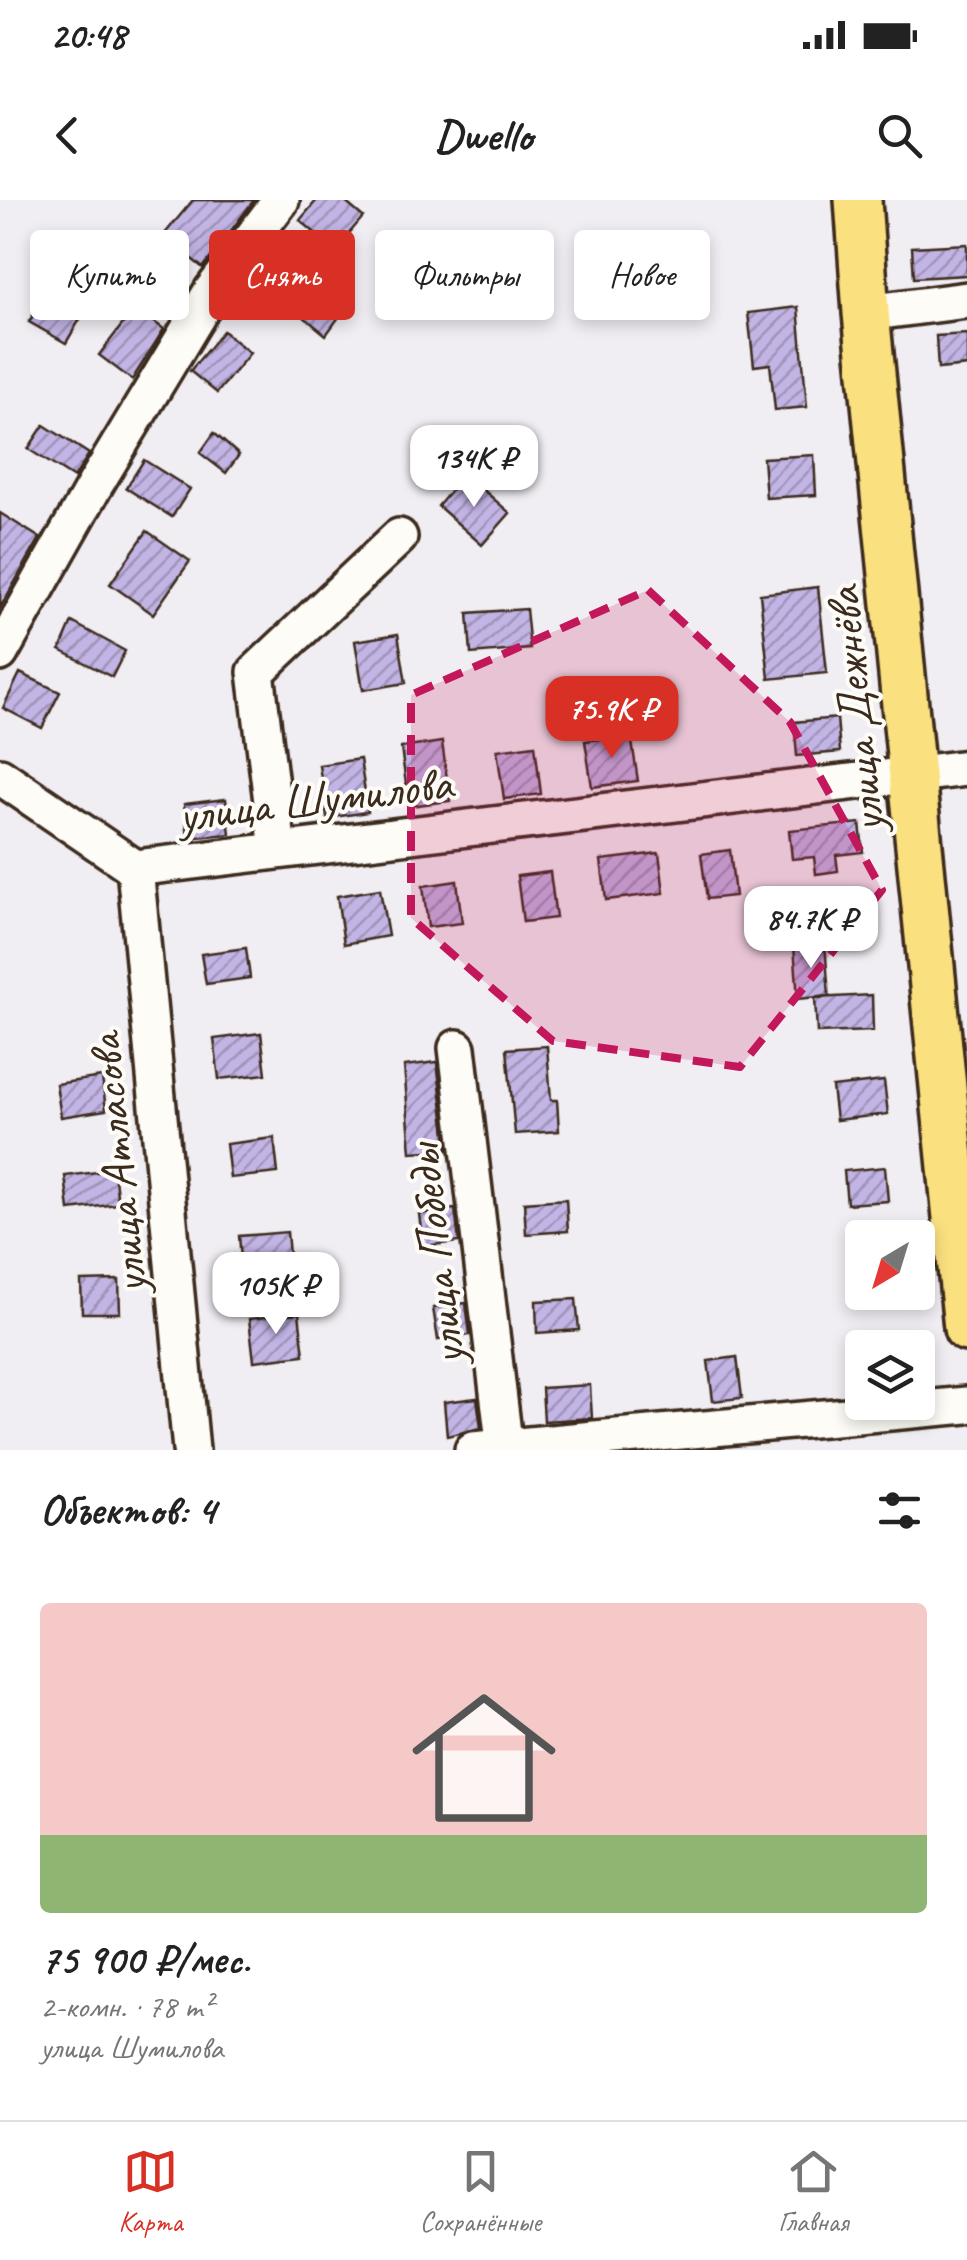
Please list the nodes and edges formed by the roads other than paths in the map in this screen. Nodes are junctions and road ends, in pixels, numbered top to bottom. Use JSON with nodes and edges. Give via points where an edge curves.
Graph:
{"nodes":[{"id":1,"x":281,"y":200,"type":"edge"},
{"id":2,"x":858,"y":200,"type":"edge"},
{"id":3,"x":967,"y":300,"type":"edge"},
{"id":4,"x":866,"y":312,"type":"junction"},
{"id":5,"x":398,"y":537,"type":"dead end"},
{"id":6,"x":0,"y":653,"type":"edge"},
{"id":7,"x":967,"y":768,"type":"edge"},
{"id":8,"x":0,"y":776,"type":"edge"},
{"id":9,"x":914,"y":776,"type":"junction"},
{"id":10,"x":278,"y":850,"type":"junction"},
{"id":11,"x":135,"y":868,"type":"junction"},
{"id":12,"x":457,"y":1048,"type":"dead end"},
{"id":13,"x":967,"y":1328,"type":"edge"},
{"id":14,"x":967,"y":1405,"type":"edge"},
{"id":15,"x":494,"y":1449,"type":"edge"},
{"id":16,"x":191,"y":1450,"type":"edge"}],
"edges":[{"from":1,"to":6,"type":"street","via":[[212,291]]},
{"from":2,"to":4,"type":"main road","name":"улица Дежнёва"},
{"from":3,"to":4,"type":"street"},
{"from":4,"to":9,"type":"main road","name":"улица Дежнёва"},
{"from":5,"to":10,"type":"street","via":[[256,672]]},
{"from":7,"to":9,"type":"street","name":"улица Шумилова"},
{"from":8,"to":11,"type":"street","name":"улица Шумилова"},
{"from":9,"to":10,"type":"street","name":"улица Шумилова"},
{"from":9,"to":13,"type":"main road","name":"улица Дежнёва"},
{"from":10,"to":11,"type":"street","name":"улица Шумилова"},
{"from":11,"to":16,"type":"street","name":"улица Атласова"},
{"from":12,"to":15,"type":"street","name":"улица Победы"},
{"from":14,"to":15,"type":"street"}]}
